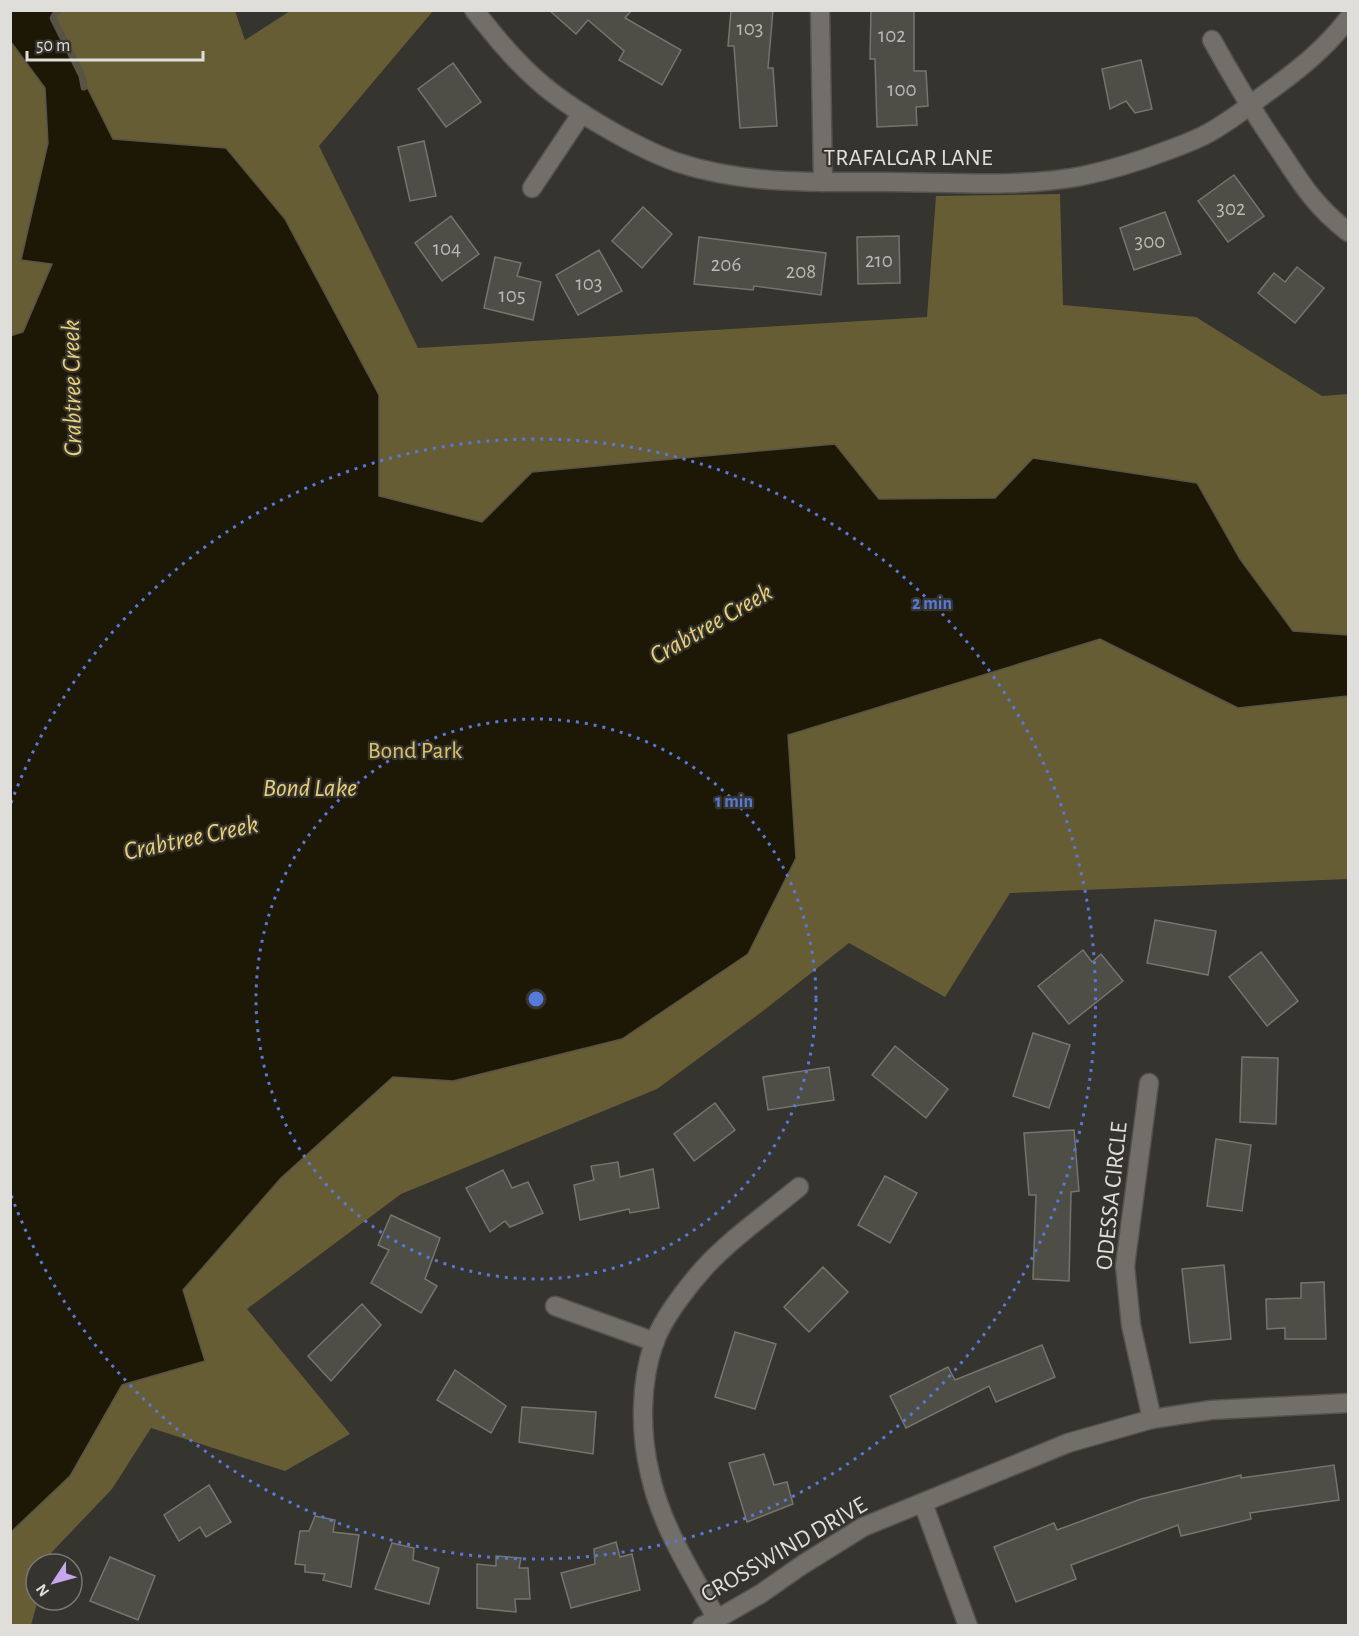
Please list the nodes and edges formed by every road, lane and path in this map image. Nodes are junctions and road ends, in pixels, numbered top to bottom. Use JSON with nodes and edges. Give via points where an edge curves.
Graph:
{"nodes":[{"id":1,"x":474,"y":10,"type":"edge"},
{"id":2,"x":820,"y":10,"type":"edge"},
{"id":3,"x":1348,"y":19,"type":"edge"},
{"id":4,"x":1212,"y":40,"type":"dead end"},
{"id":5,"x":1249,"y":106,"type":"junction"},
{"id":6,"x":582,"y":113,"type":"junction"},
{"id":7,"x":823,"y":182,"type":"junction"},
{"id":8,"x":532,"y":188,"type":"dead end"},
{"id":9,"x":1348,"y":232,"type":"edge"},
{"id":10,"x":1149,"y":1083,"type":"dead end"},
{"id":11,"x":799,"y":1187,"type":"dead end"},
{"id":12,"x":555,"y":1306,"type":"dead end"},
{"id":13,"x":655,"y":1342,"type":"junction"},
{"id":14,"x":1348,"y":1403,"type":"edge"},
{"id":15,"x":1152,"y":1419,"type":"junction"},
{"id":16,"x":923,"y":1503,"type":"junction"},
{"id":17,"x":709,"y":1622,"type":"edge"},
{"id":18,"x":968,"y":1626,"type":"edge"}],
"edges":[{"from":1,"to":6,"type":"street","name":"TRAFALGAR LANE","via":[[538,81]]},
{"from":2,"to":7,"type":"street"},
{"from":3,"to":5,"type":"street","name":"TRAFALGAR LANE","via":[[1308,62]]},
{"from":4,"to":5,"type":"street"},
{"from":5,"to":7,"type":"street","name":"TRAFALGAR LANE","via":[[1188,143],[1081,176],[1029,182]]},
{"from":5,"to":9,"type":"street","via":[[1313,200]]},
{"from":6,"to":7,"type":"street","name":"TRAFALGAR LANE","via":[[674,161],[753,179]]},
{"from":6,"to":8,"type":"street"},
{"from":10,"to":15,"type":"street","name":"ODESSA CIRCLE","via":[[1125,1266],[1131,1325]]},
{"from":11,"to":13,"type":"street","via":[[717,1255],[677,1303]]},
{"from":12,"to":13,"type":"street"},
{"from":13,"to":17,"type":"street","via":[[643,1410],[650,1474]]},
{"from":14,"to":15,"type":"street","name":"CROSSWIND DRIVE","via":[[1211,1410]]},
{"from":15,"to":16,"type":"street","name":"CROSSWIND DRIVE","via":[[1068,1443]]},
{"from":16,"to":17,"type":"street","name":"CROSSWIND DRIVE","via":[[863,1527],[762,1593]]},
{"from":16,"to":18,"type":"street"}]}
